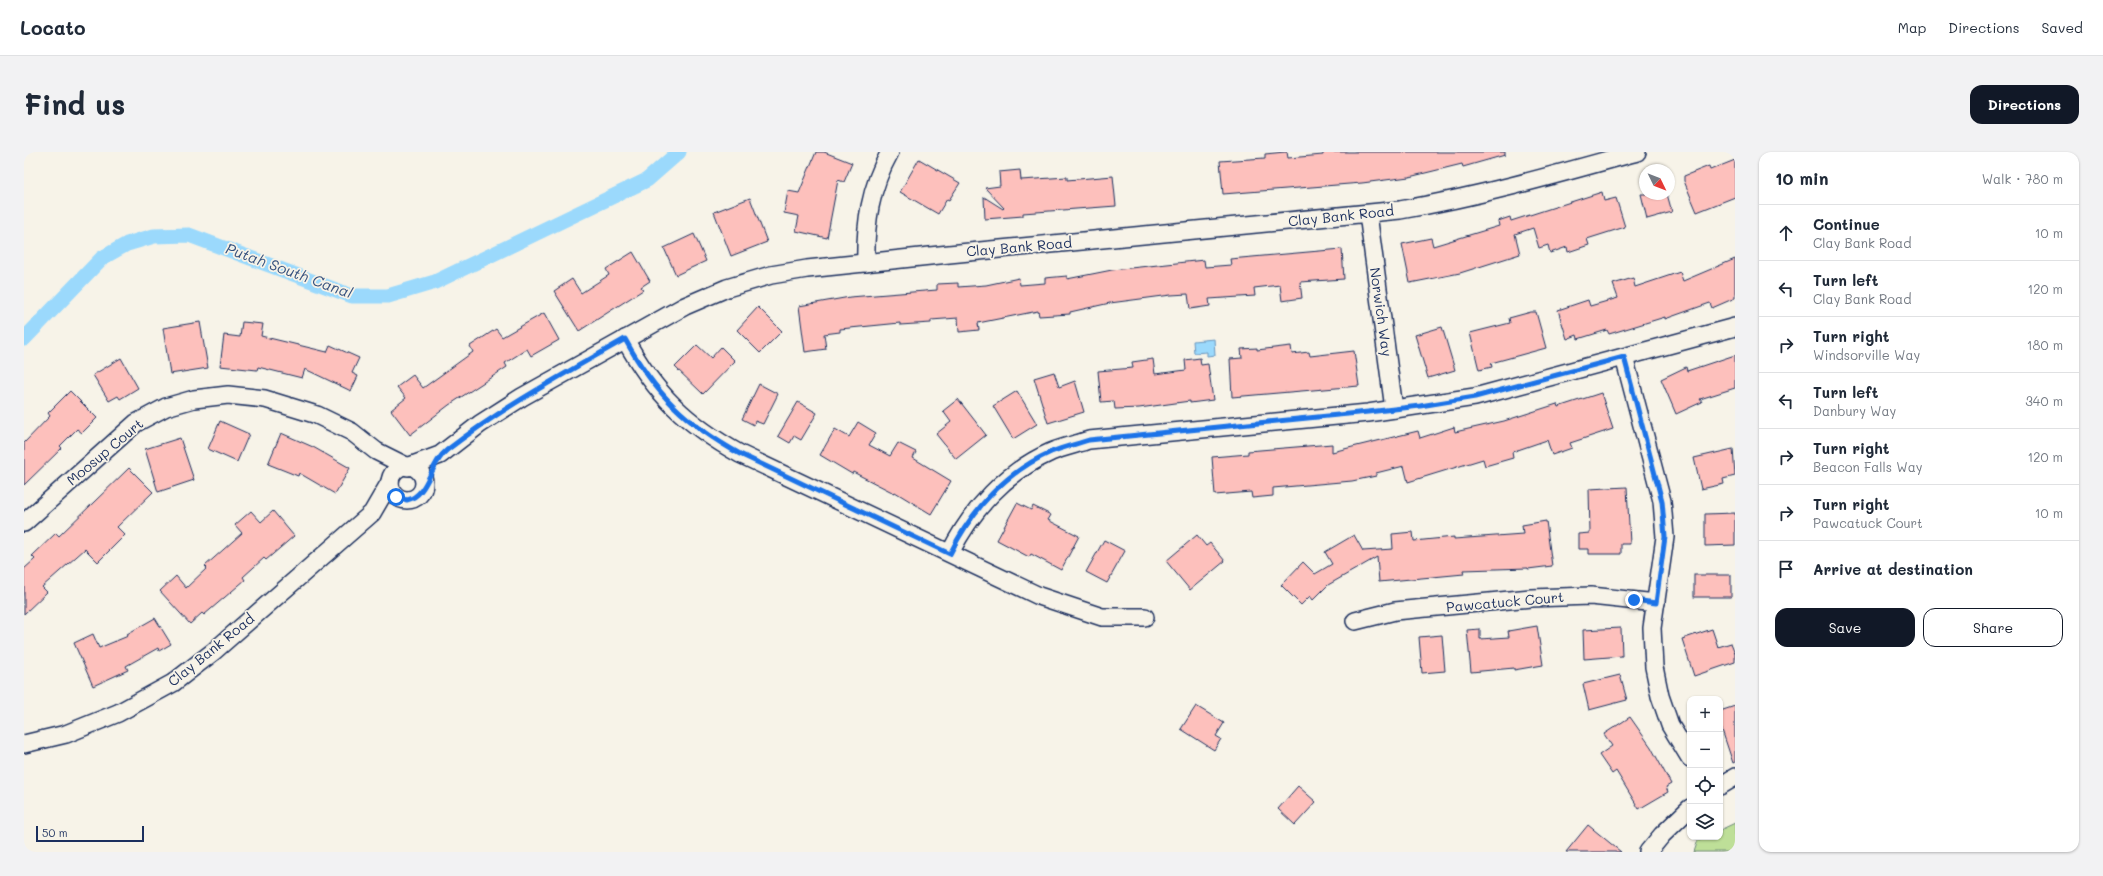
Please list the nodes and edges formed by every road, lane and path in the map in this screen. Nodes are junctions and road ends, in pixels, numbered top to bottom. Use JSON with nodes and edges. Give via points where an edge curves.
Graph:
{"nodes":[{"id":1,"x":890,"y":152,"type":"edge"},
{"id":2,"x":1637,"y":152,"type":"edge"},
{"id":3,"x":1618,"y":155,"type":"edge"},
{"id":4,"x":1368,"y":214,"type":"junction"},
{"id":5,"x":866,"y":263,"type":"junction"},
{"id":6,"x":1735,"y":327,"type":"edge"},
{"id":7,"x":625,"y":339,"type":"junction"},
{"id":8,"x":1624,"y":357,"type":"junction"},
{"id":9,"x":1394,"y":409,"type":"junction"},
{"id":10,"x":376,"y":451,"type":"junction"},
{"id":11,"x":440,"y":455,"type":"junction"},
{"id":12,"x":409,"y":466,"type":"junction"},
{"id":13,"x":390,"y":481,"type":"junction"},
{"id":14,"x":424,"y":485,"type":"junction"},
{"id":15,"x":407,"y":500,"type":"junction"},
{"id":16,"x":372,"y":513,"type":"junction"},
{"id":17,"x":24,"y":523,"type":"edge"},
{"id":18,"x":950,"y":554,"type":"junction"},
{"id":19,"x":1656,"y":603,"type":"junction"},
{"id":20,"x":1145,"y":617,"type":"dead end"},
{"id":21,"x":1355,"y":621,"type":"dead end"},
{"id":22,"x":24,"y":744,"type":"edge"},
{"id":23,"x":1687,"y":753,"type":"edge"},
{"id":24,"x":1735,"y":777,"type":"edge"},
{"id":25,"x":1723,"y":784,"type":"edge"},
{"id":26,"x":1687,"y":811,"type":"edge"},
{"id":27,"x":1648,"y":852,"type":"edge"}],
"edges":[{"from":1,"to":5,"type":"street","via":[[882,165],[871,197],[867,216]]},
{"from":2,"to":3,"type":"street","name":"Clay Bank Road"},
{"from":3,"to":4,"type":"street","name":"Clay Bank Road","via":[[1457,200]]},
{"from":4,"to":5,"type":"street","name":"Clay Bank Road"},
{"from":4,"to":9,"type":"street","name":"Norwich Way"},
{"from":5,"to":7,"type":"street","name":"Clay Bank Road","via":[[778,274],[728,288],[685,306]]},
{"from":6,"to":8,"type":"street"},
{"from":7,"to":11,"type":"street","name":"Clay Bank Road","via":[[522,397],[480,424]]},
{"from":7,"to":18,"type":"street","via":[[646,376],[668,402],[714,439],[740,454]]},
{"from":8,"to":9,"type":"street","via":[[1475,397]]},
{"from":8,"to":19,"type":"street","via":[[1662,501],[1665,537]]},
{"from":9,"to":18,"type":"street","via":[[1089,440],[1052,452],[1015,472],[989,495],[968,521]]},
{"from":10,"to":12,"type":"street","name":"Moosup Court"},
{"from":10,"to":13,"type":"street","name":"Moosup Court"},
{"from":10,"to":17,"type":"street","name":"Moosup Court","via":[[352,432],[317,415],[265,399],[228,395],[194,399],[166,407],[136,423]]},
{"from":11,"to":12,"type":"street","name":"Clay Bank Road"},
{"from":11,"to":14,"type":"street","name":"Clay Bank Road"},
{"from":12,"to":13,"type":"street","name":"Clay Bank Road","via":[[394,472]]},
{"from":12,"to":14,"type":"street","via":[[420,473]]},
{"from":13,"to":15,"type":"street","via":[[396,497]]},
{"from":13,"to":16,"type":"street","name":"Clay Bank Road"},
{"from":14,"to":15,"type":"street","name":"Clay Bank Road","via":[[418,496]]},
{"from":15,"to":16,"type":"street","name":"Clay Bank Road"},
{"from":16,"to":22,"type":"street","name":"Clay Bank Road","via":[[213,652],[173,683],[118,713],[66,734]]},
{"from":18,"to":20,"type":"street","via":[[1070,608],[1102,617]]},
{"from":19,"to":21,"type":"street","name":"Pawcatuck Court","via":[[1591,596],[1531,598],[1395,611]]},
{"from":19,"to":23,"type":"street","via":[[1652,628],[1654,667],[1670,725]]},
{"from":24,"to":25,"type":"street"},
{"from":26,"to":27,"type":"street"}]}
